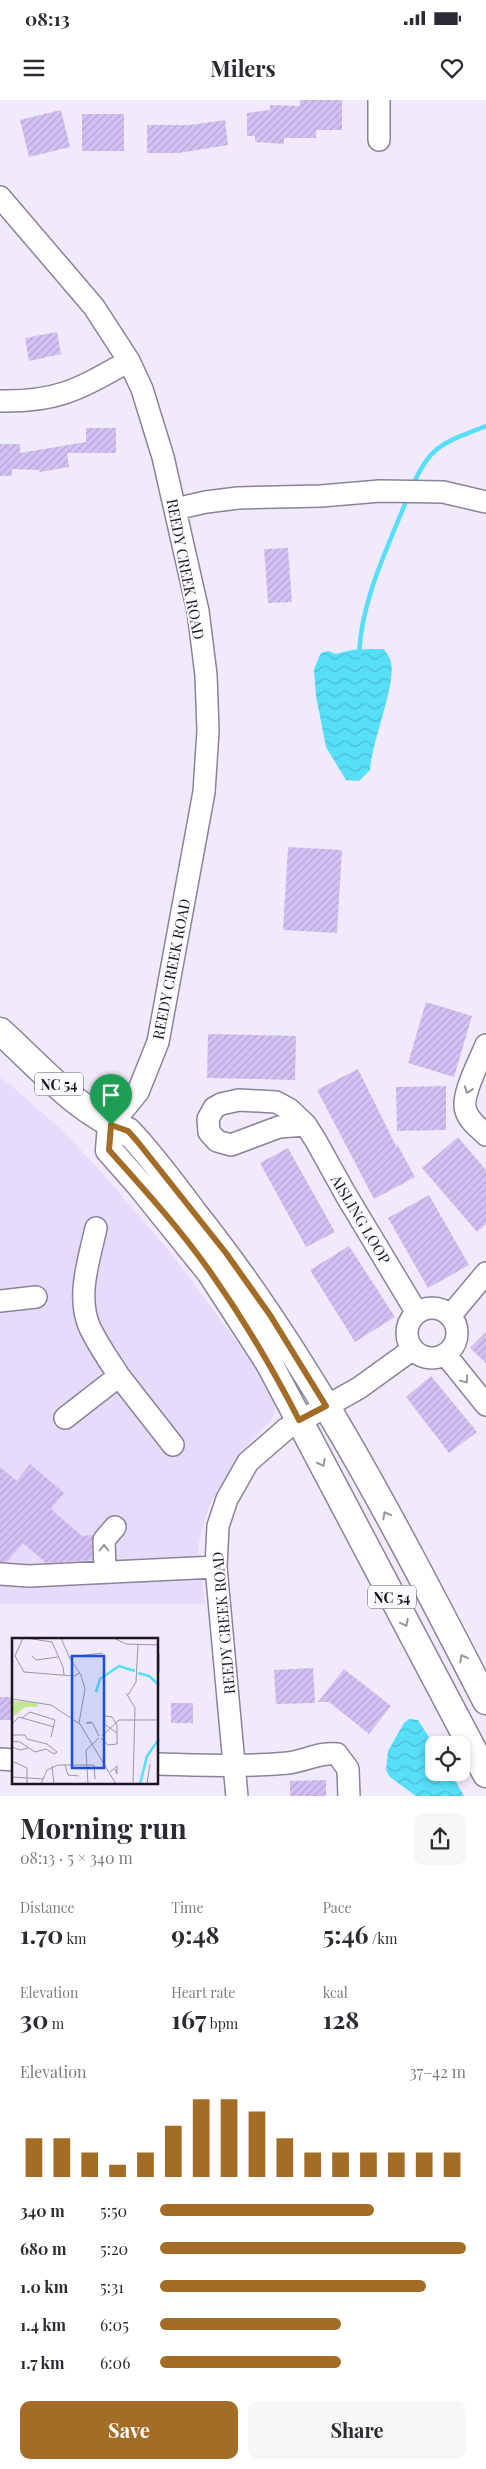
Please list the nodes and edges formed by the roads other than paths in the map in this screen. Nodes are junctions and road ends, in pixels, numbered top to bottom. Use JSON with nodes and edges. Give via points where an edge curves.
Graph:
{"nodes":[{"id":1,"x":379,"y":100,"type":"edge"},
{"id":2,"x":379,"y":140,"type":"dead end"},
{"id":3,"x":0,"y":197,"type":"edge"},
{"id":4,"x":129,"y":361,"type":"junction"},
{"id":5,"x":0,"y":401,"type":"edge"},
{"id":6,"x":486,"y":502,"type":"edge"},
{"id":7,"x":175,"y":510,"type":"junction"},
{"id":8,"x":0,"y":1030,"type":"edge"},
{"id":9,"x":486,"y":1045,"type":"edge"},
{"id":10,"x":111,"y":1125,"type":"junction"},
{"id":11,"x":306,"y":1125,"type":"dead end"},
{"id":12,"x":486,"y":1135,"type":"edge"},
{"id":13,"x":96,"y":1228,"type":"dead end"},
{"id":14,"x":486,"y":1273,"type":"edge"},
{"id":15,"x":36,"y":1297,"type":"dead end"},
{"id":16,"x":0,"y":1301,"type":"edge"},
{"id":17,"x":416,"y":1313,"type":"junction"},
{"id":18,"x":450,"y":1316,"type":"junction"},
{"id":19,"x":413,"y":1349,"type":"junction"},
{"id":20,"x":445,"y":1354,"type":"junction"},
{"id":21,"x":118,"y":1376,"type":"junction"},
{"id":22,"x":326,"y":1406,"type":"junction"},
{"id":23,"x":486,"y":1406,"type":"edge"},
{"id":24,"x":66,"y":1418,"type":"dead end"},
{"id":25,"x":299,"y":1420,"type":"junction"},
{"id":26,"x":173,"y":1445,"type":"dead end"},
{"id":27,"x":115,"y":1527,"type":"dead end"},
{"id":28,"x":216,"y":1567,"type":"junction"},
{"id":29,"x":105,"y":1572,"type":"junction"},
{"id":30,"x":0,"y":1574,"type":"edge"},
{"id":31,"x":486,"y":1701,"type":"edge"},
{"id":32,"x":159,"y":1764,"type":"edge"},
{"id":33,"x":236,"y":1766,"type":"junction"},
{"id":34,"x":486,"y":1774,"type":"edge"},
{"id":35,"x":237,"y":1796,"type":"edge"},
{"id":36,"x":349,"y":1796,"type":"edge"}],
"edges":[{"from":1,"to":2,"type":"street"},
{"from":3,"to":4,"type":"street","name":"REEDY CREEK ROAD","via":[[94,307]]},
{"from":4,"to":5,"type":"street","via":[[66,394],[30,402]]},
{"from":4,"to":7,"type":"street","name":"REEDY CREEK ROAD","via":[[154,426]]},
{"from":6,"to":7,"type":"street","via":[[443,492],[380,491],[238,498]]},
{"from":7,"to":10,"type":"street","name":"REEDY CREEK ROAD","via":[[198,611],[206,675],[208,731],[204,792],[158,1042],[138,1092]]},
{"from":8,"to":10,"type":"main road","number":"NC 54","via":[[92,1114]]},
{"from":9,"to":12,"type":"street","one_way":true,"via":[[465,1100],[469,1118]]},
{"from":10,"to":22,"type":"main road","number":"NC 54","via":[[128,1131],[137,1141],[226,1253],[270,1315]]},
{"from":10,"to":25,"type":"main road","number":"NC 54","via":[[109,1150],[210,1272],[269,1363]]},
{"from":11,"to":17,"type":"street","name":"AISLING LOOP"},
{"from":13,"to":21,"type":"street","via":[[84,1284],[85,1310],[90,1327]]},
{"from":14,"to":18,"type":"street"},
{"from":15,"to":16,"type":"street"},
{"from":17,"to":18,"type":"street","via":[[438,1309]]},
{"from":17,"to":19,"type":"street","via":[[407,1334]]},
{"from":18,"to":20,"type":"street","via":[[457,1332]]},
{"from":19,"to":20,"type":"street","via":[[432,1358]]},
{"from":19,"to":22,"type":"street","name":"REEDY CREEK ROAD","via":[[359,1388]]},
{"from":20,"to":23,"type":"street","one_way":true},
{"from":21,"to":24,"type":"street"},
{"from":21,"to":26,"type":"street"},
{"from":22,"to":25,"type":"street","name":"REEDY CREEK ROAD"},
{"from":31,"to":22,"type":"main road","number":"NC 54","one_way":true},
{"from":25,"to":28,"type":"street","name":"REEDY CREEK ROAD","via":[[248,1462],[227,1499],[218,1526]]},
{"from":25,"to":34,"type":"main road","number":"NC 54","one_way":true},
{"from":29,"to":27,"type":"street","one_way":true,"via":[[104,1540]]},
{"from":28,"to":29,"type":"street"},
{"from":28,"to":33,"type":"street","name":"REEDY CREEK ROAD"},
{"from":29,"to":30,"type":"street","via":[[29,1576]]},
{"from":32,"to":33,"type":"street"},
{"from":33,"to":35,"type":"street","name":"REEDY CREEK ROAD"},
{"from":33,"to":36,"type":"street","via":[[300,1761],[318,1754],[337,1754],[348,1769]]}]}
